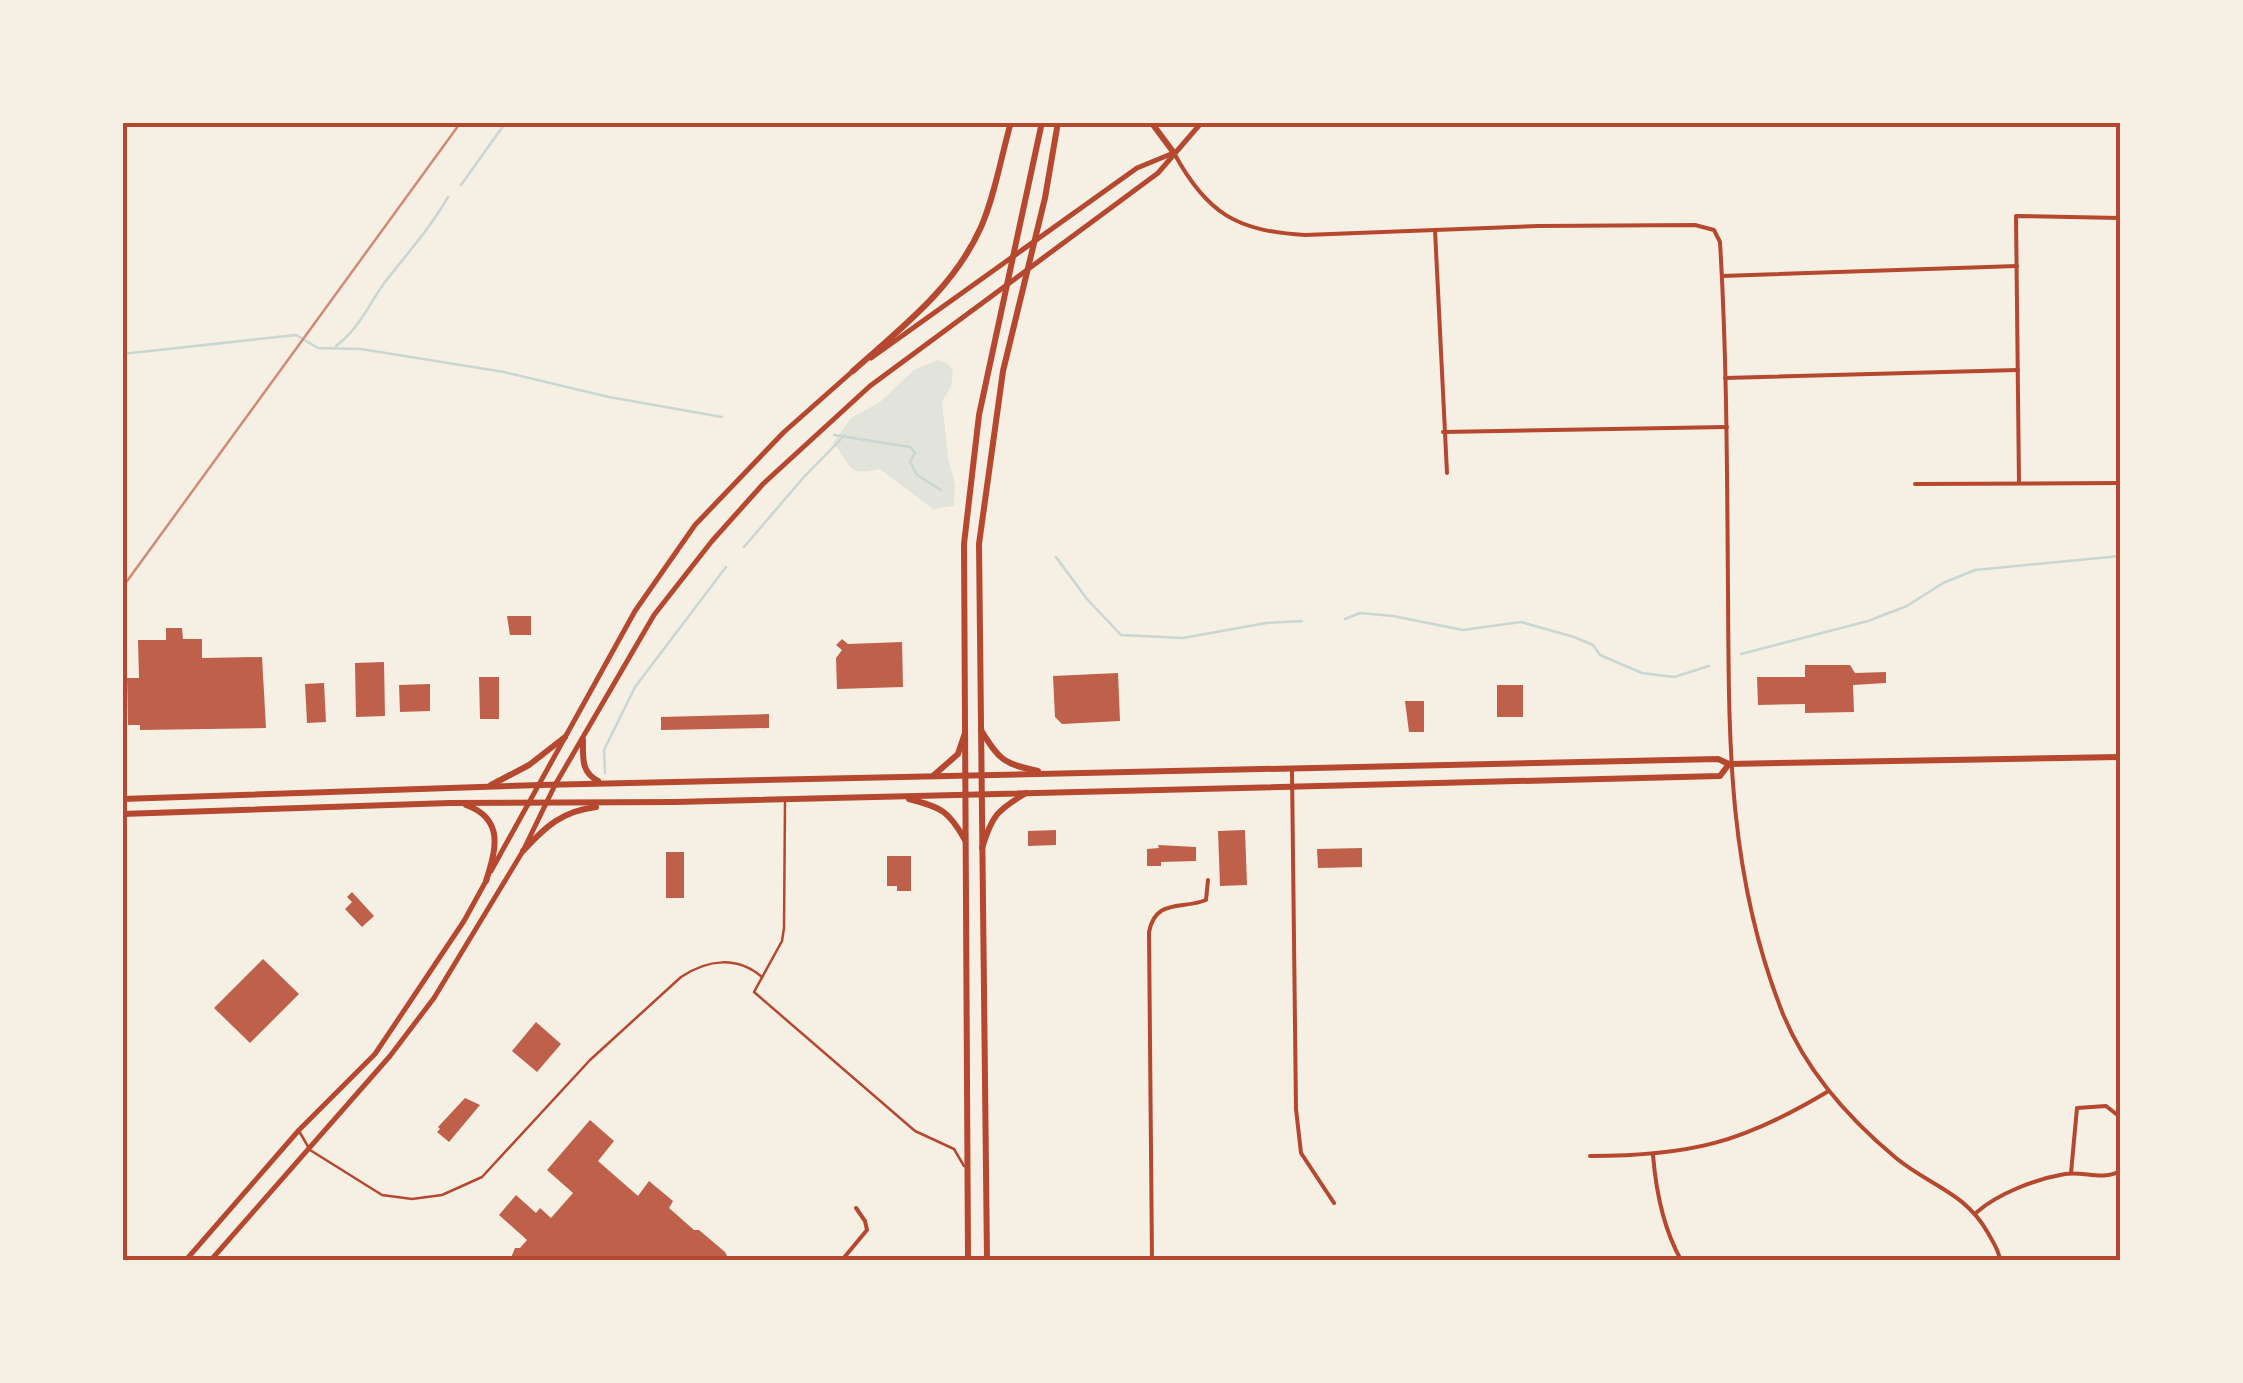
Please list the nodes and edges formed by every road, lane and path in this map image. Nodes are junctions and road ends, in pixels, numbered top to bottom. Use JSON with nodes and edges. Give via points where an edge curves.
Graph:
{"nodes":[{"id":1,"x":1011,"y":122,"type":"edge"},
{"id":2,"x":1042,"y":122,"type":"edge"},
{"id":3,"x":1058,"y":122,"type":"edge"},
{"id":4,"x":1151,"y":122,"type":"edge"},
{"id":5,"x":1202,"y":122,"type":"edge"},
{"id":6,"x":1174,"y":153,"type":"junction"},
{"id":7,"x":2120,"y":218,"type":"edge"},
{"id":8,"x":1436,"y":230,"type":"junction"},
{"id":9,"x":2017,"y":266,"type":"junction"},
{"id":10,"x":1722,"y":276,"type":"junction"},
{"id":11,"x":2018,"y":370,"type":"junction"},
{"id":12,"x":852,"y":371,"type":"junction"},
{"id":13,"x":1725,"y":378,"type":"junction"},
{"id":14,"x":1727,"y":427,"type":"junction"},
{"id":15,"x":1443,"y":432,"type":"junction"},
{"id":16,"x":1446,"y":473,"type":"dead end"},
{"id":17,"x":2019,"y":483,"type":"junction"},
{"id":18,"x":2120,"y":483,"type":"edge"},
{"id":19,"x":1915,"y":484,"type":"dead end"},
{"id":20,"x":981,"y":730,"type":"junction"},
{"id":21,"x":965,"y":733,"type":"junction"},
{"id":22,"x":565,"y":737,"type":"junction"},
{"id":23,"x":582,"y":740,"type":"junction"},
{"id":24,"x":2120,"y":757,"type":"edge"},
{"id":25,"x":1729,"y":764,"type":"junction"},
{"id":26,"x":1292,"y":771,"type":"junction"},
{"id":27,"x":1049,"y":774,"type":"junction"},
{"id":28,"x":981,"y":775,"type":"junction"},
{"id":29,"x":932,"y":776,"type":"junction"},
{"id":30,"x":965,"y":776,"type":"junction"},
{"id":31,"x":619,"y":784,"type":"junction"},
{"id":32,"x":540,"y":785,"type":"junction"},
{"id":33,"x":555,"y":785,"type":"junction"},
{"id":34,"x":482,"y":788,"type":"junction"},
{"id":35,"x":1292,"y":788,"type":"junction"},
{"id":36,"x":1027,"y":793,"type":"junction"},
{"id":37,"x":966,"y":794,"type":"junction"},
{"id":38,"x":981,"y":794,"type":"junction"},
{"id":39,"x":898,"y":796,"type":"junction"},
{"id":40,"x":784,"y":798,"type":"junction"},
{"id":41,"x":122,"y":799,"type":"edge"},
{"id":42,"x":624,"y":802,"type":"junction"},
{"id":43,"x":460,"y":803,"type":"junction"},
{"id":44,"x":528,"y":803,"type":"junction"},
{"id":45,"x":544,"y":804,"type":"junction"},
{"id":46,"x":122,"y":814,"type":"edge"},
{"id":47,"x":966,"y":840,"type":"junction"},
{"id":48,"x":982,"y":848,"type":"junction"},
{"id":49,"x":522,"y":850,"type":"junction"},
{"id":50,"x":1208,"y":880,"type":"dead end"},
{"id":51,"x":486,"y":881,"type":"junction"},
{"id":52,"x":982,"y":944,"type":"junction"},
{"id":53,"x":967,"y":945,"type":"junction"},
{"id":54,"x":762,"y":977,"type":"junction"},
{"id":55,"x":1827,"y":1092,"type":"junction"},
{"id":56,"x":2120,"y":1116,"type":"edge"},
{"id":57,"x":298,"y":1130,"type":"junction"},
{"id":58,"x":310,"y":1150,"type":"junction"},
{"id":59,"x":1653,"y":1155,"type":"junction"},
{"id":60,"x":1590,"y":1156,"type":"dead end"},
{"id":61,"x":968,"y":1172,"type":"junction"},
{"id":62,"x":2120,"y":1172,"type":"edge"},
{"id":63,"x":2071,"y":1173,"type":"junction"},
{"id":64,"x":1334,"y":1203,"type":"dead end"},
{"id":65,"x":856,"y":1208,"type":"dead end"},
{"id":66,"x":1977,"y":1212,"type":"junction"},
{"id":67,"x":186,"y":1260,"type":"edge"},
{"id":68,"x":211,"y":1260,"type":"edge"},
{"id":69,"x":842,"y":1260,"type":"edge"},
{"id":70,"x":968,"y":1260,"type":"edge"},
{"id":71,"x":987,"y":1260,"type":"edge"},
{"id":72,"x":1152,"y":1260,"type":"edge"},
{"id":73,"x":1681,"y":1260,"type":"edge"},
{"id":74,"x":2000,"y":1260,"type":"edge"}],
"edges":[{"from":1,"to":12,"type":"main road","via":[[982,225],[966,254],[936,296]]},
{"from":2,"to":21,"type":"main road","via":[[979,415],[964,544]]},
{"from":3,"to":20,"type":"main road","via":[[1003,371],[979,544]]},
{"from":4,"to":6,"type":"main road"},
{"from":5,"to":6,"type":"street"},
{"from":6,"to":8,"type":"street","via":[[1218,211],[1243,226],[1304,235]]},
{"from":6,"to":12,"type":"street","via":[[1137,168]]},
{"from":6,"to":23,"type":"street","via":[[1158,174],[870,386],[764,484],[654,615]]},
{"from":7,"to":9,"type":"street","via":[[2016,216]]},
{"from":8,"to":10,"type":"street","via":[[1695,225],[1714,230]]},
{"from":8,"to":15,"type":"street"},
{"from":9,"to":10,"type":"street"},
{"from":9,"to":11,"type":"street"},
{"from":10,"to":13,"type":"street"},
{"from":11,"to":13,"type":"street"},
{"from":11,"to":17,"type":"street"},
{"from":12,"to":22,"type":"street","via":[[695,525],[635,610]]},
{"from":13,"to":14,"type":"street"},
{"from":14,"to":15,"type":"street"},
{"from":14,"to":25,"type":"street"},
{"from":15,"to":16,"type":"street"},
{"from":17,"to":18,"type":"street"},
{"from":17,"to":19,"type":"street"},
{"from":20,"to":27,"type":"main road","via":[[1009,765]]},
{"from":20,"to":28,"type":"main road"},
{"from":21,"to":29,"type":"main road","via":[[958,754]]},
{"from":21,"to":30,"type":"main road"},
{"from":22,"to":32,"type":"street"},
{"from":22,"to":34,"type":"main road","via":[[518,772]]},
{"from":23,"to":31,"type":"main road","via":[[587,774]]},
{"from":23,"to":33,"type":"street"},
{"from":24,"to":25,"type":"main road"},
{"from":25,"to":26,"type":"main road","via":[[1718,759]]},
{"from":25,"to":35,"type":"main road","via":[[1720,776]]},
{"from":25,"to":55,"type":"street","via":[[1759,947],[1783,1014]]},
{"from":26,"to":27,"type":"main road"},
{"from":26,"to":35,"type":"street"},
{"from":27,"to":28,"type":"main road"},
{"from":28,"to":30,"type":"main road"},
{"from":28,"to":38,"type":"main road"},
{"from":29,"to":30,"type":"main road"},
{"from":29,"to":31,"type":"main road"},
{"from":30,"to":37,"type":"main road"},
{"from":31,"to":33,"type":"main road"},
{"from":32,"to":33,"type":"main road"},
{"from":32,"to":34,"type":"main road"},
{"from":32,"to":44,"type":"street"},
{"from":33,"to":45,"type":"street"},
{"from":34,"to":41,"type":"main road"},
{"from":35,"to":36,"type":"main road"},
{"from":35,"to":64,"type":"street","via":[[1296,1109],[1301,1153]]},
{"from":36,"to":38,"type":"main road"},
{"from":36,"to":48,"type":"main road","via":[[998,809]]},
{"from":37,"to":38,"type":"main road"},
{"from":37,"to":39,"type":"main road"},
{"from":37,"to":47,"type":"main road"},
{"from":38,"to":48,"type":"main road"},
{"from":39,"to":40,"type":"main road"},
{"from":39,"to":47,"type":"main road","via":[[952,816]]},
{"from":40,"to":42,"type":"main road"},
{"from":40,"to":54,"type":"lane","via":[[784,928]]},
{"from":42,"to":45,"type":"main road"},
{"from":42,"to":49,"type":"main road","via":[[566,813]]},
{"from":43,"to":44,"type":"main road"},
{"from":43,"to":46,"type":"main road"},
{"from":43,"to":51,"type":"main road","via":[[486,818],[496,842]]},
{"from":44,"to":45,"type":"main road"},
{"from":44,"to":51,"type":"street"},
{"from":45,"to":49,"type":"street"},
{"from":47,"to":53,"type":"main road"},
{"from":48,"to":52,"type":"main road"},
{"from":49,"to":58,"type":"street","via":[[434,998]]},
{"from":50,"to":72,"type":"street","via":[[1206,900],[1163,908],[1149,932]]},
{"from":51,"to":57,"type":"street","via":[[375,1054]]},
{"from":52,"to":53,"type":"main road"},
{"from":52,"to":71,"type":"main road"},
{"from":53,"to":61,"type":"main road"},
{"from":54,"to":58,"type":"lane","via":[[746,964],[721,962],[681,977],[590,1060],[482,1177],[442,1195],[382,1195]]},
{"from":54,"to":61,"type":"lane","via":[[754,992],[915,1131],[954,1149]]},
{"from":55,"to":59,"type":"street","via":[[1738,1137]]},
{"from":55,"to":66,"type":"street","via":[[1898,1160]]},
{"from":56,"to":63,"type":"street","via":[[2106,1106],[2077,1108]]},
{"from":57,"to":58,"type":"lane"},
{"from":57,"to":67,"type":"street"},
{"from":58,"to":68,"type":"street"},
{"from":59,"to":60,"type":"street"},
{"from":59,"to":73,"type":"street","via":[[1656,1187]]},
{"from":61,"to":70,"type":"main road"},
{"from":62,"to":63,"type":"street"},
{"from":63,"to":66,"type":"street","via":[[1993,1198]]},
{"from":65,"to":69,"type":"street","via":[[867,1230]]},
{"from":66,"to":74,"type":"street"}]}
